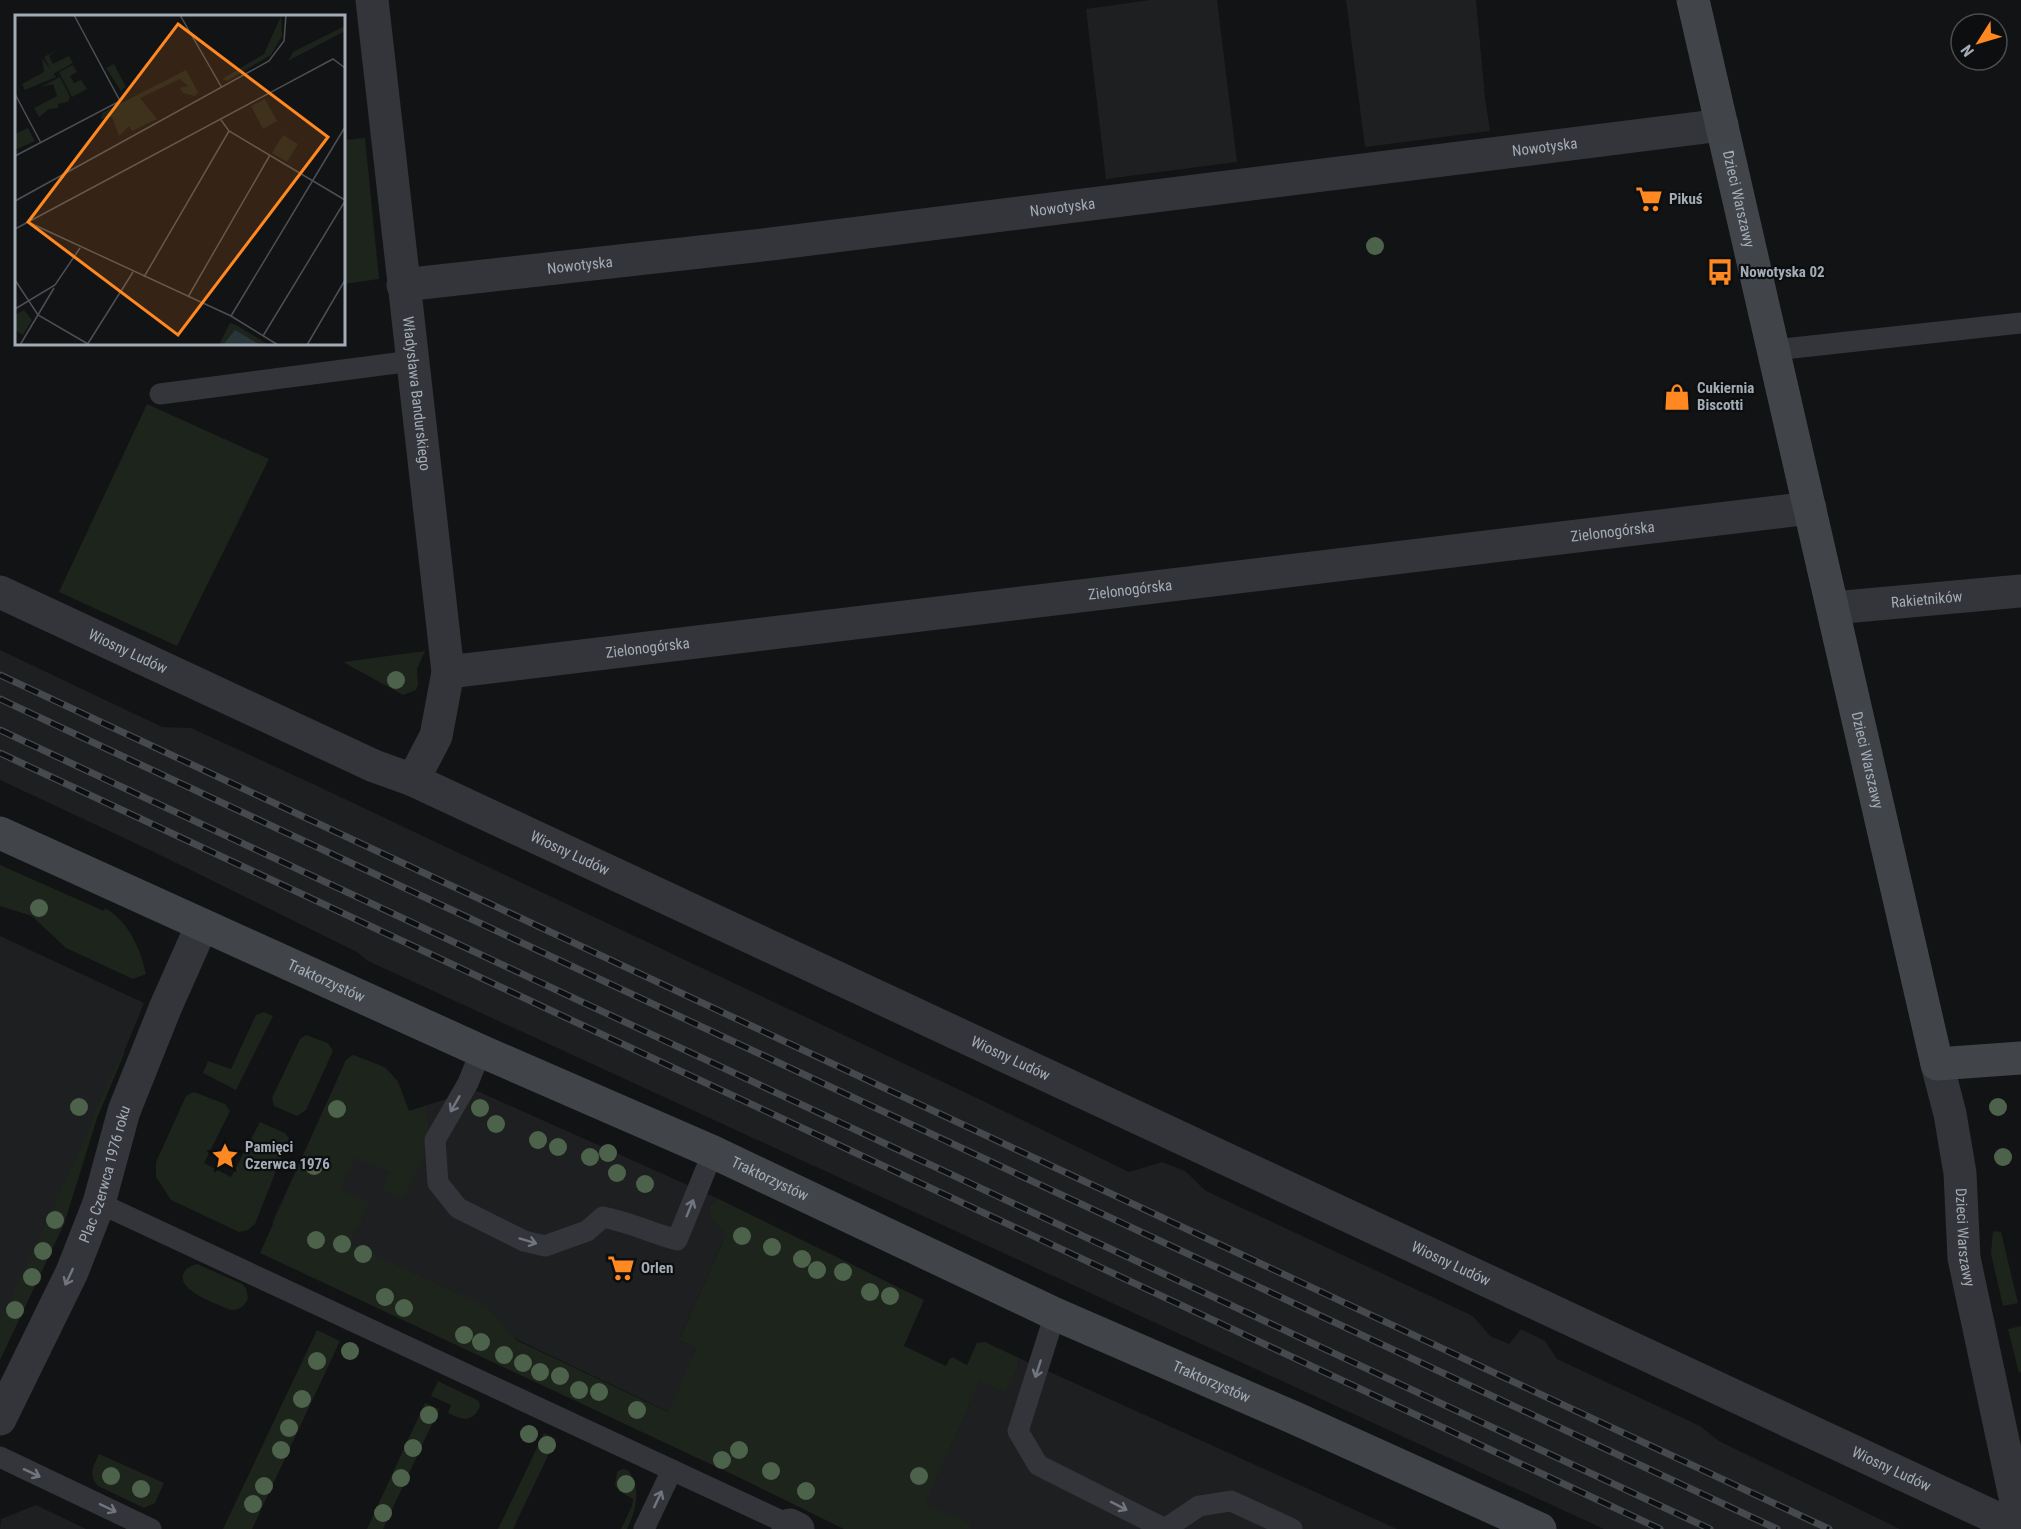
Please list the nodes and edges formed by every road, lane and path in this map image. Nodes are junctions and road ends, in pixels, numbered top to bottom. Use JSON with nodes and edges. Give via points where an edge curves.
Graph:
{"nodes":[{"id":1,"x":372,"y":0,"type":"edge"},
{"id":2,"x":1693,"y":0,"type":"edge"},
{"id":3,"x":1722,"y":125,"type":"junction"},
{"id":4,"x":403,"y":285,"type":"junction"},
{"id":5,"x":2021,"y":323,"type":"edge"},
{"id":6,"x":1774,"y":350,"type":"junction"},
{"id":7,"x":412,"y":361,"type":"junction"},
{"id":8,"x":160,"y":394,"type":"dead end"},
{"id":9,"x":1810,"y":508,"type":"junction"},
{"id":10,"x":2021,"y":591,"type":"edge"},
{"id":11,"x":0,"y":592,"type":"edge"},
{"id":12,"x":1833,"y":608,"type":"junction"},
{"id":13,"x":448,"y":672,"type":"junction"},
{"id":14,"x":413,"y":780,"type":"junction"},
{"id":15,"x":0,"y":833,"type":"edge"},
{"id":16,"x":202,"y":925,"type":"junction"},
{"id":17,"x":481,"y":1051,"type":"junction"},
{"id":18,"x":2021,"y":1058,"type":"edge"},
{"id":19,"x":1937,"y":1064,"type":"junction"},
{"id":20,"x":713,"y":1152,"type":"junction"},
{"id":21,"x":99,"y":1203,"type":"junction"},
{"id":22,"x":1055,"y":1314,"type":"junction"},
{"id":23,"x":0,"y":1419,"type":"edge"},
{"id":24,"x":0,"y":1457,"type":"edge"},
{"id":25,"x":672,"y":1470,"type":"junction"},
{"id":26,"x":2020,"y":1527,"type":"edge"},
{"id":27,"x":792,"y":1528,"type":"edge"},
{"id":28,"x":151,"y":1529,"type":"edge"},
{"id":29,"x":644,"y":1529,"type":"edge"},
{"id":30,"x":1292,"y":1529,"type":"edge"},
{"id":31,"x":1540,"y":1529,"type":"edge"}],
"edges":[{"from":1,"to":4,"type":"street","name":"Władysława Bandurskiego"},
{"from":2,"to":3,"type":"street","name":"Dzieci Warszawy"},
{"from":3,"to":4,"type":"street","name":"Nowotyska","via":[[795,241]]},
{"from":3,"to":6,"type":"street","name":"Dzieci Warszawy"},
{"from":4,"to":7,"type":"street","name":"Władysława Bandurskiego"},
{"from":5,"to":6,"type":"lane"},
{"from":6,"to":9,"type":"street","name":"Dzieci Warszawy"},
{"from":7,"to":8,"type":"lane"},
{"from":7,"to":13,"type":"street","name":"Władysława Bandurskiego"},
{"from":9,"to":12,"type":"street","name":"Dzieci Warszawy"},
{"from":9,"to":13,"type":"street","name":"Zielonogórska"},
{"from":10,"to":12,"type":"street","name":"Rakietników"},
{"from":11,"to":14,"type":"street","name":"Wiosny Ludów","via":[[374,766]]},
{"from":12,"to":19,"type":"street","name":"Dzieci Warszawy"},
{"from":13,"to":14,"type":"street","name":"Władysława Bandurskiego","via":[[436,736]]},
{"from":14,"to":26,"type":"street","name":"Wiosny Ludów"},
{"from":15,"to":16,"type":"street","name":"Traktorzystów"},
{"from":16,"to":17,"type":"street","name":"Traktorzystów"},
{"from":16,"to":21,"type":"street","name":"Plac Czerwca 1976 roku","via":[[124,1111]]},
{"from":17,"to":20,"type":"street","name":"Traktorzystów"},
{"from":17,"to":20,"type":"lane","one_way":true,"via":[[468,1083],[435,1140],[438,1183],[458,1208],[524,1241],[545,1246],[586,1231],[603,1217],[677,1240]]},
{"from":18,"to":19,"type":"street"},
{"from":19,"to":26,"type":"street","name":"Dzieci Warszawy","via":[[1960,1173],[1964,1258]]},
{"from":20,"to":22,"type":"street","name":"Traktorzystów"},
{"from":21,"to":23,"type":"street","name":"Plac Czerwca 1976 roku","one_way":true,"via":[[72,1272]]},
{"from":21,"to":25,"type":"lane"},
{"from":22,"to":30,"type":"lane","one_way":true,"via":[[1018,1431],[1038,1465],[1165,1529],[1199,1506],[1231,1501]]},
{"from":22,"to":31,"type":"street","name":"Traktorzystów"},
{"from":24,"to":28,"type":"lane","one_way":true},
{"from":25,"to":27,"type":"lane"},
{"from":29,"to":25,"type":"lane","one_way":true}]}
